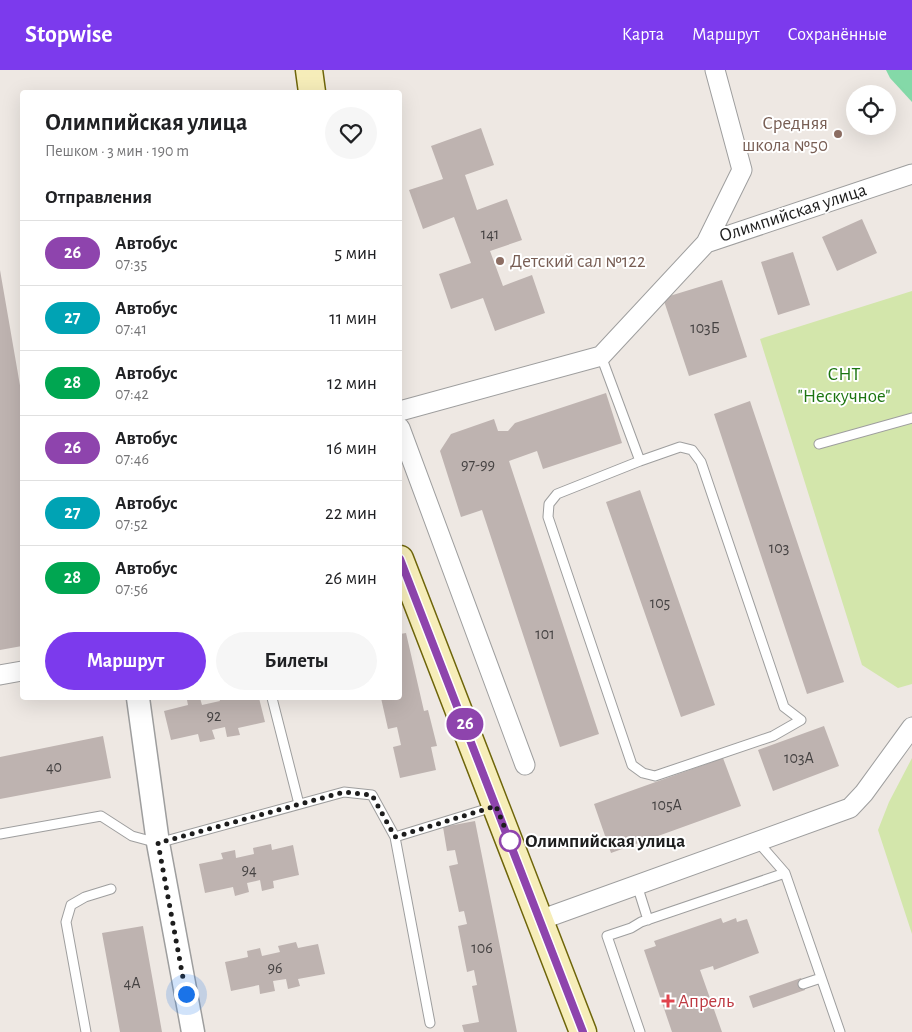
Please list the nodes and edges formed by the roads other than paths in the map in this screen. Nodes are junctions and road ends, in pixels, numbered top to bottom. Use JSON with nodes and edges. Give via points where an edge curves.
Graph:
{"nodes":[{"id":1,"x":309,"y":70,"type":"edge"},
{"id":2,"x":714,"y":70,"type":"edge"},
{"id":3,"x":312,"y":90,"type":"edge"},
{"id":4,"x":912,"y":174,"type":"edge"},
{"id":5,"x":706,"y":243,"type":"junction"},
{"id":6,"x":601,"y":356,"type":"junction"},
{"id":7,"x":402,"y":410,"type":"edge"},
{"id":8,"x":912,"y":418,"type":"edge"},
{"id":9,"x":402,"y":433,"type":"edge"},
{"id":10,"x":819,"y":444,"type":"dead end"},
{"id":11,"x":640,"y":461,"type":"junction"},
{"id":12,"x":402,"y":569,"type":"edge"},
{"id":13,"x":409,"y":604,"type":"edge"},
{"id":14,"x":20,"y":671,"type":"edge"},
{"id":15,"x":0,"y":675,"type":"edge"},
{"id":16,"x":138,"y":700,"type":"edge"},
{"id":17,"x":273,"y":700,"type":"edge"},
{"id":18,"x":912,"y":727,"type":"edge"},
{"id":19,"x":525,"y":766,"type":"dead end"},
{"id":20,"x":299,"y":804,"type":"junction"},
{"id":21,"x":496,"y":806,"type":"junction"},
{"id":22,"x":0,"y":834,"type":"edge"},
{"id":23,"x":395,"y":837,"type":"junction"},
{"id":24,"x":758,"y":842,"type":"junction"},
{"id":25,"x":158,"y":843,"type":"junction"},
{"id":26,"x":786,"y":873,"type":"junction"},
{"id":27,"x":637,"y":885,"type":"junction"},
{"id":28,"x":111,"y":889,"type":"dead end"},
{"id":29,"x":540,"y":920,"type":"junction"},
{"id":30,"x":648,"y":920,"type":"junction"},
{"id":31,"x":821,"y":978,"type":"junction"},
{"id":32,"x":803,"y":984,"type":"dead end"},
{"id":33,"x":430,"y":1023,"type":"dead end"},
{"id":34,"x":86,"y":1032,"type":"edge"},
{"id":35,"x":193,"y":1032,"type":"edge"},
{"id":36,"x":583,"y":1032,"type":"edge"},
{"id":37,"x":640,"y":1032,"type":"edge"},
{"id":38,"x":840,"y":1032,"type":"edge"}],
"edges":[{"from":1,"to":3,"type":"main road"},
{"from":2,"to":5,"type":"street","via":[[742,170]]},
{"from":4,"to":5,"type":"street","name":"Олимпийская улица"},
{"from":5,"to":6,"type":"street","name":"Олимпийская улица"},
{"from":6,"to":7,"type":"street"},
{"from":6,"to":11,"type":"lane"},
{"from":8,"to":10,"type":"lane"},
{"from":9,"to":19,"type":"street"},
{"from":11,"to":11,"type":"lane","via":[[557,494],[549,504],[548,516],[632,765],[655,776],[773,736],[801,720],[784,707],[701,462],[692,450],[680,447]]},
{"from":12,"to":13,"type":"main road"},
{"from":13,"to":21,"type":"main road"},
{"from":14,"to":15,"type":"street"},
{"from":16,"to":25,"type":"street"},
{"from":17,"to":20,"type":"lane"},
{"from":18,"to":24,"type":"street","via":[[850,808]]},
{"from":20,"to":23,"type":"lane","via":[[344,792],[372,795]]},
{"from":20,"to":25,"type":"lane"},
{"from":21,"to":23,"type":"lane"},
{"from":21,"to":29,"type":"main road"},
{"from":22,"to":25,"type":"lane","via":[[101,816],[132,836]]},
{"from":23,"to":33,"type":"lane"},
{"from":24,"to":26,"type":"lane"},
{"from":24,"to":27,"type":"street"},
{"from":25,"to":35,"type":"street"},
{"from":26,"to":30,"type":"lane"},
{"from":26,"to":31,"type":"lane"},
{"from":27,"to":29,"type":"street"},
{"from":27,"to":30,"type":"lane"},
{"from":28,"to":34,"type":"lane","via":[[71,905],[66,922]]},
{"from":29,"to":36,"type":"main road"},
{"from":30,"to":37,"type":"lane","via":[[607,936]]},
{"from":31,"to":32,"type":"lane"},
{"from":31,"to":38,"type":"lane"}]}
